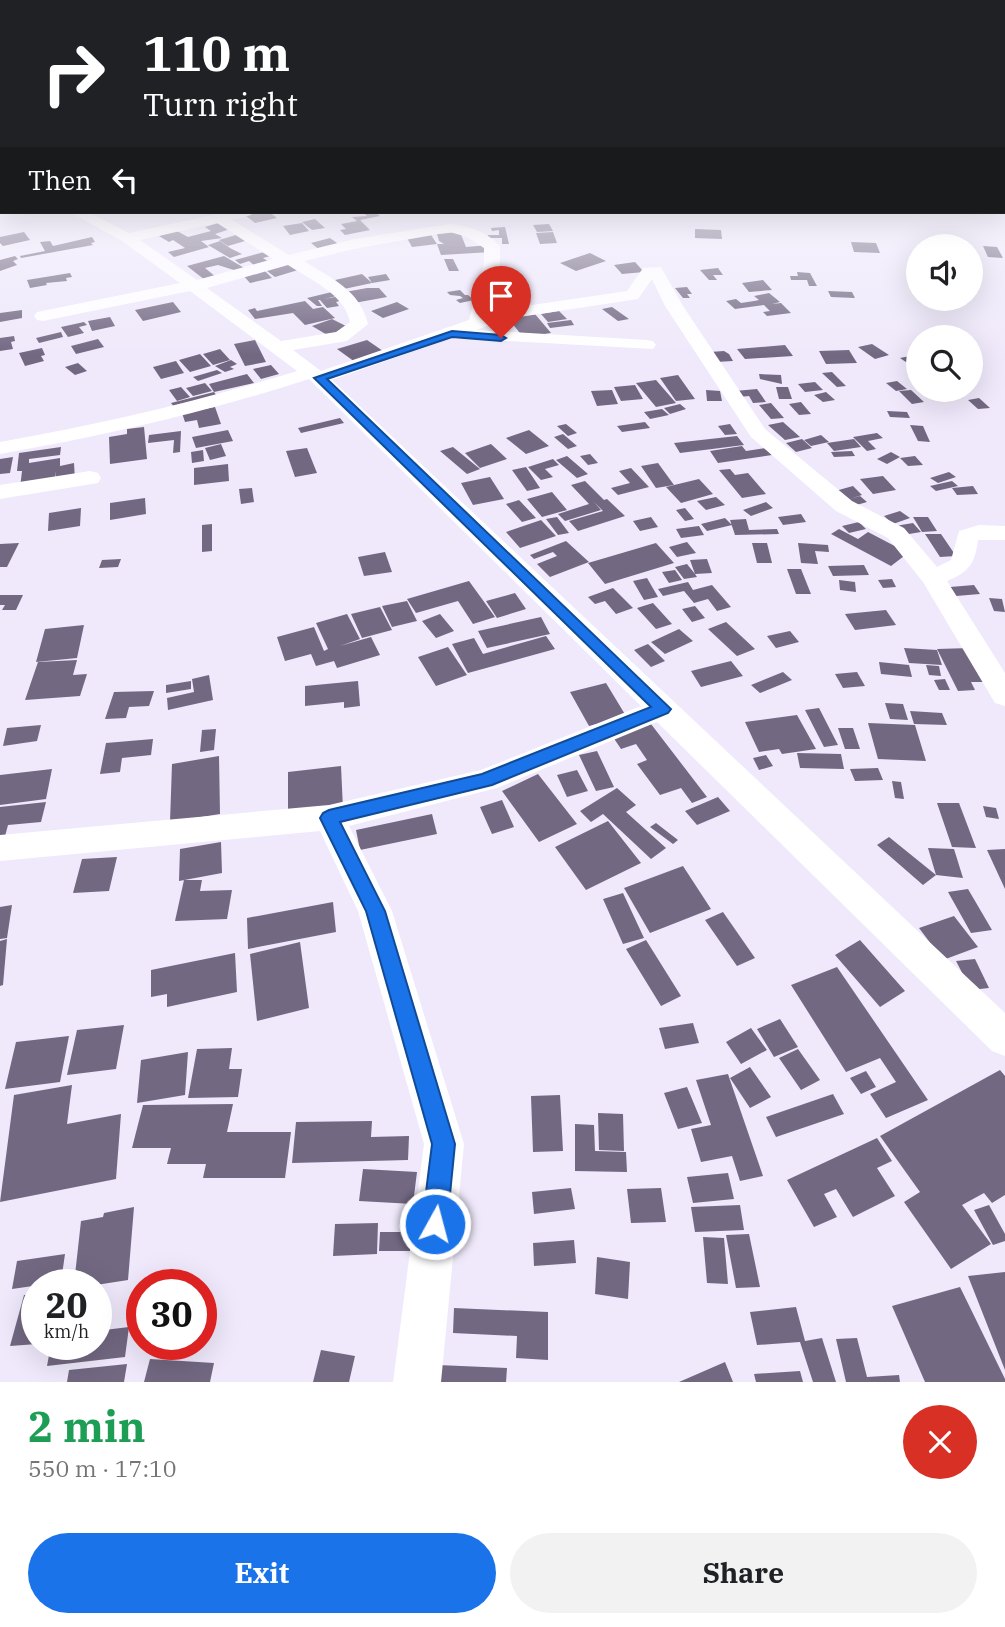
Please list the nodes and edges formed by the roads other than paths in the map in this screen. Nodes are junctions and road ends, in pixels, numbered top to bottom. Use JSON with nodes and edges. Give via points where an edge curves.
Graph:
{"nodes":[{"id":1,"x":105,"y":226,"type":"edge"},
{"id":2,"x":180,"y":226,"type":"edge"},
{"id":3,"x":233,"y":226,"type":"edge"},
{"id":4,"x":127,"y":238,"type":"junction"},
{"id":5,"x":288,"y":260,"type":"junction"},
{"id":6,"x":192,"y":285,"type":"junction"},
{"id":7,"x":43,"y":316,"type":"dead end"},
{"id":8,"x":478,"y":321,"type":"junction"},
{"id":9,"x":452,"y":334,"type":"junction"},
{"id":10,"x":647,"y":345,"type":"dead end"},
{"id":11,"x":278,"y":347,"type":"junction"},
{"id":12,"x":316,"y":375,"type":"junction"},
{"id":13,"x":0,"y":448,"type":"edge"},
{"id":14,"x":90,"y":478,"type":"dead end"},
{"id":15,"x":0,"y":492,"type":"edge"},
{"id":16,"x":1005,"y":533,"type":"edge"},
{"id":17,"x":933,"y":578,"type":"junction"},
{"id":18,"x":1005,"y":696,"type":"edge"},
{"id":19,"x":663,"y":709,"type":"junction"},
{"id":20,"x":329,"y":818,"type":"junction"},
{"id":21,"x":0,"y":848,"type":"edge"},
{"id":22,"x":1005,"y":1038,"type":"edge"},
{"id":23,"x":416,"y":1382,"type":"edge"}],
"edges":[{"from":1,"to":4,"type":"street"},
{"from":2,"to":4,"type":"street"},
{"from":3,"to":5,"type":"street"},
{"from":4,"to":6,"type":"street"},
{"from":5,"to":6,"type":"street"},
{"from":5,"to":8,"type":"street","via":[[354,244],[460,229],[492,246]]},
{"from":5,"to":11,"type":"street","via":[[338,290],[356,308],[359,324],[341,337]]},
{"from":6,"to":7,"type":"street"},
{"from":6,"to":11,"type":"street"},
{"from":8,"to":9,"type":"street"},
{"from":8,"to":17,"type":"street","via":[[627,296],[655,270],[758,433],[844,506],[896,533]]},
{"from":9,"to":10,"type":"street"},
{"from":9,"to":12,"type":"street"},
{"from":11,"to":12,"type":"street"},
{"from":12,"to":13,"type":"street","via":[[214,403]]},
{"from":12,"to":19,"type":"street"},
{"from":14,"to":15,"type":"street"},
{"from":16,"to":17,"type":"street","via":[[967,536],[960,566]]},
{"from":17,"to":18,"type":"street"},
{"from":19,"to":20,"type":"street","via":[[485,780]]},
{"from":19,"to":22,"type":"street"},
{"from":20,"to":21,"type":"street"},
{"from":20,"to":23,"type":"street","via":[[376,911],[444,1144]]}]}
